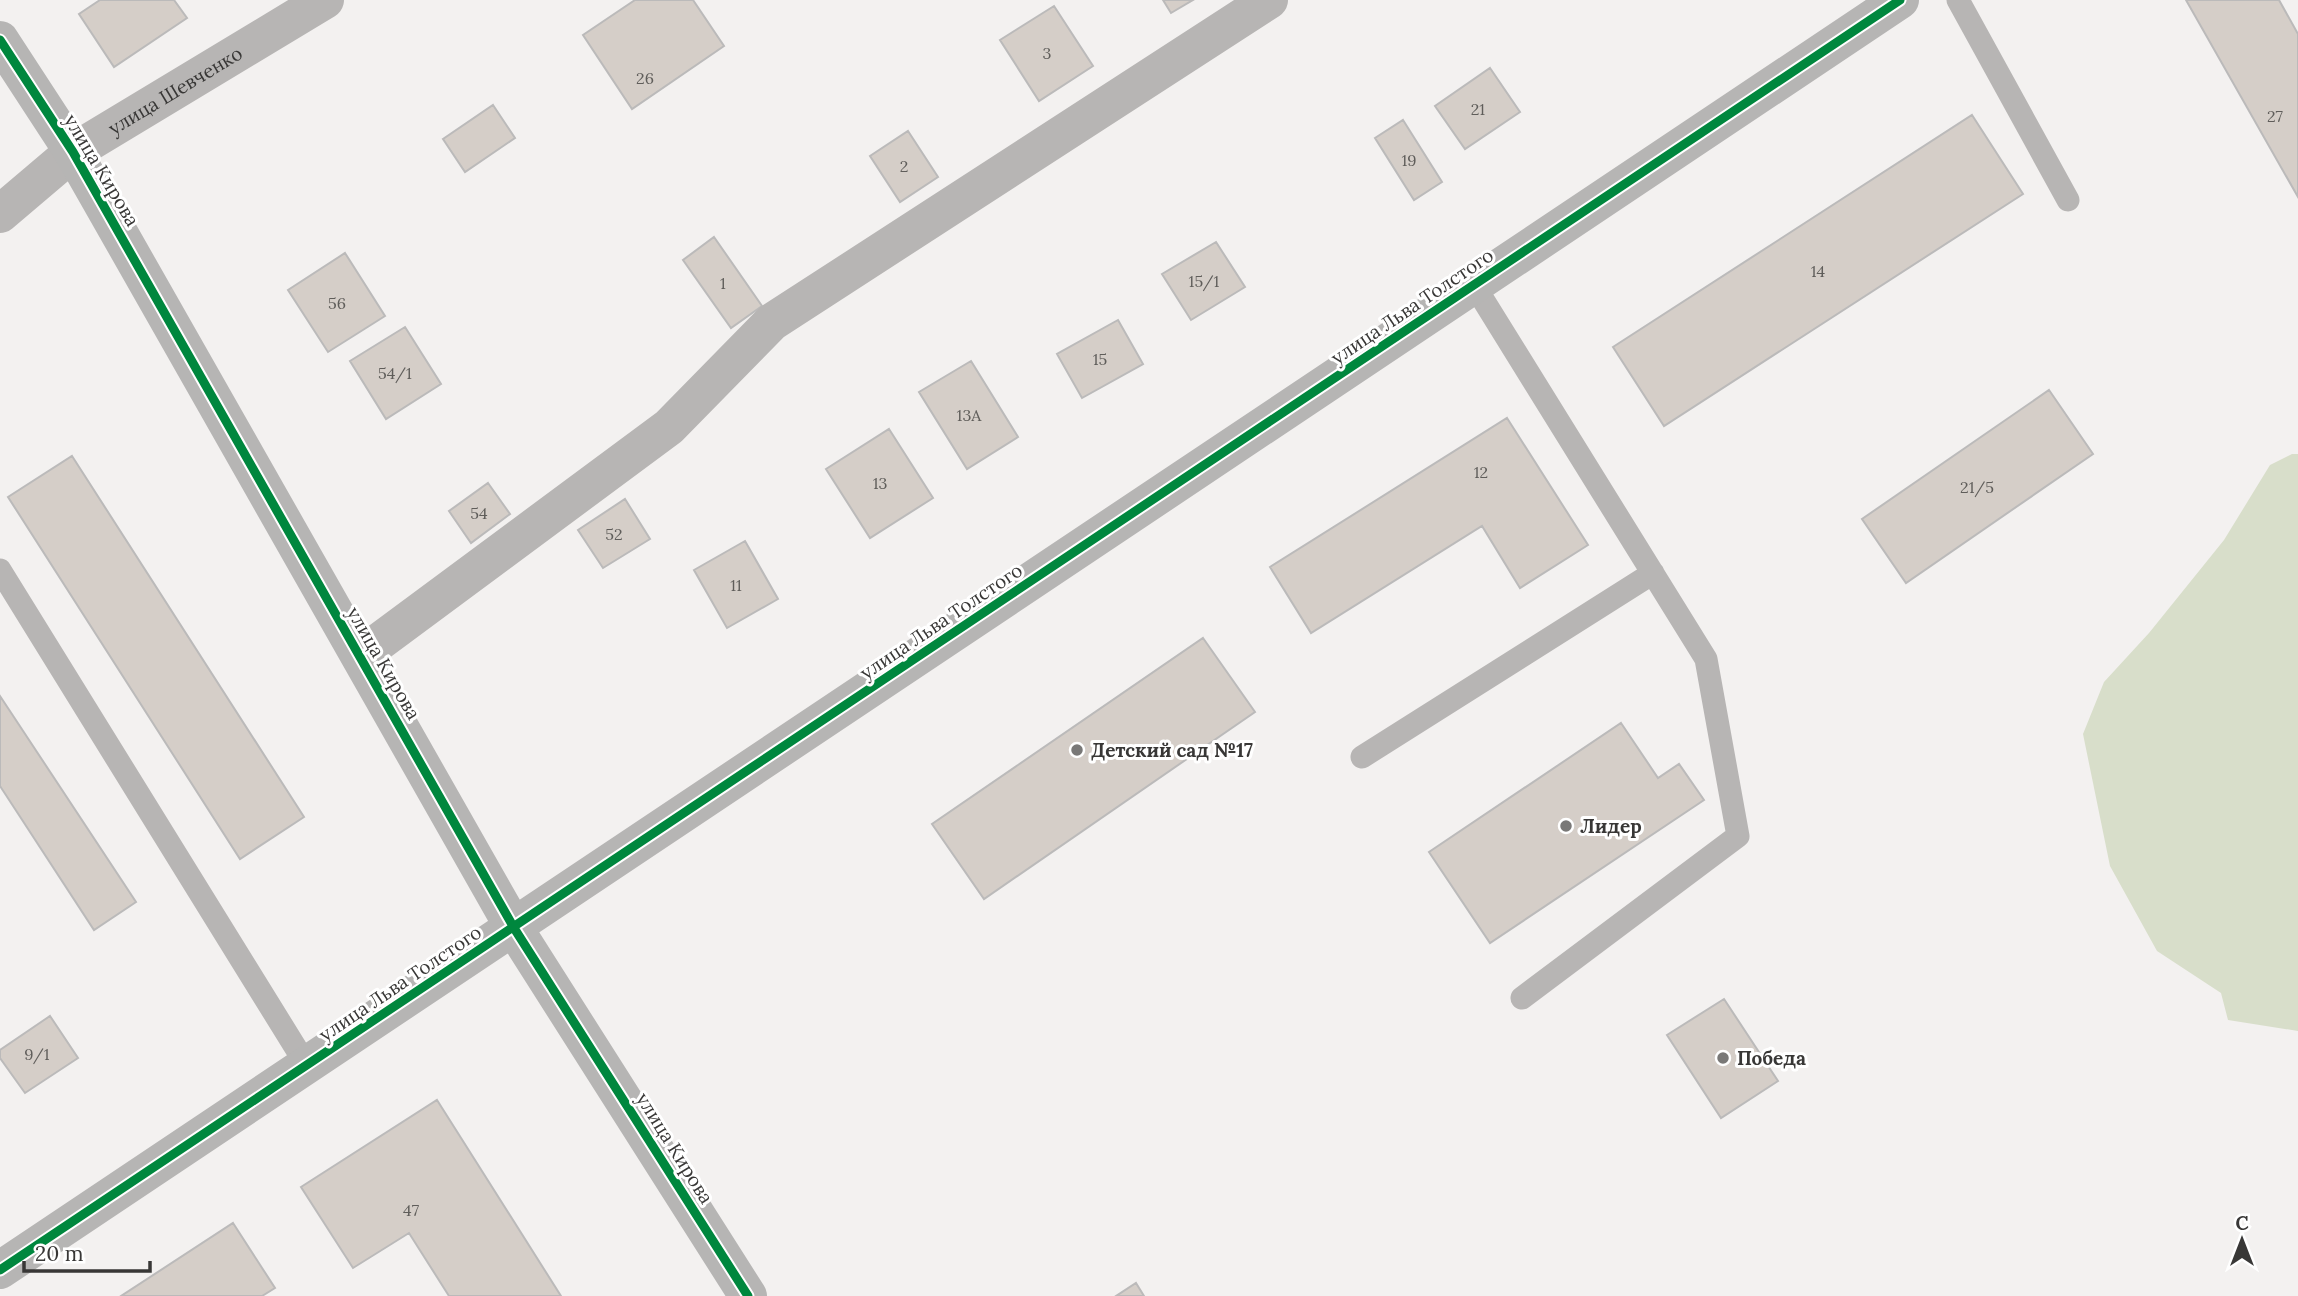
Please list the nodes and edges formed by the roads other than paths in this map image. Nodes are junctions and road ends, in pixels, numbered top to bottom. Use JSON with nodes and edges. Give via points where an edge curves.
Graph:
{"nodes":[{"id":1,"x":325,"y":0,"type":"edge"},
{"id":2,"x":1269,"y":0,"type":"edge"},
{"id":3,"x":1900,"y":0,"type":"edge"},
{"id":4,"x":1958,"y":0,"type":"edge"},
{"id":5,"x":0,"y":40,"type":"edge"},
{"id":6,"x":73,"y":152,"type":"junction"},
{"id":7,"x":2068,"y":200,"type":"dead end"},
{"id":8,"x":0,"y":214,"type":"edge"},
{"id":9,"x":1474,"y":285,"type":"junction"},
{"id":10,"x":0,"y":570,"type":"edge"},
{"id":11,"x":1653,"y":573,"type":"junction"},
{"id":12,"x":360,"y":656,"type":"junction"},
{"id":13,"x":1362,"y":757,"type":"dead end"},
{"id":14,"x":514,"y":928,"type":"junction"},
{"id":15,"x":1522,"y":998,"type":"dead end"},
{"id":16,"x":307,"y":1066,"type":"junction"},
{"id":17,"x":0,"y":1270,"type":"edge"},
{"id":18,"x":748,"y":1296,"type":"edge"}],
"edges":[{"from":1,"to":6,"type":"street","name":"улица Шевченко"},
{"from":2,"to":12,"type":"street","via":[[772,322],[669,427]]},
{"from":3,"to":9,"type":"street","name":"улица Льва Толстого"},
{"from":4,"to":7,"type":"lane"},
{"from":5,"to":6,"type":"street","name":"улица Кирова"},
{"from":6,"to":8,"type":"street","name":"улица Шевченко"},
{"from":6,"to":12,"type":"street","name":"улица Кирова"},
{"from":9,"to":11,"type":"lane"},
{"from":9,"to":14,"type":"street","name":"улица Льва Толстого"},
{"from":10,"to":16,"type":"lane"},
{"from":11,"to":13,"type":"lane"},
{"from":11,"to":15,"type":"lane","via":[[1706,659],[1738,836]]},
{"from":12,"to":14,"type":"street","name":"улица Кирова"},
{"from":14,"to":16,"type":"street","name":"улица Льва Толстого"},
{"from":14,"to":18,"type":"street","name":"улица Кирова"},
{"from":16,"to":17,"type":"street","name":"улица Льва Толстого"}]}
